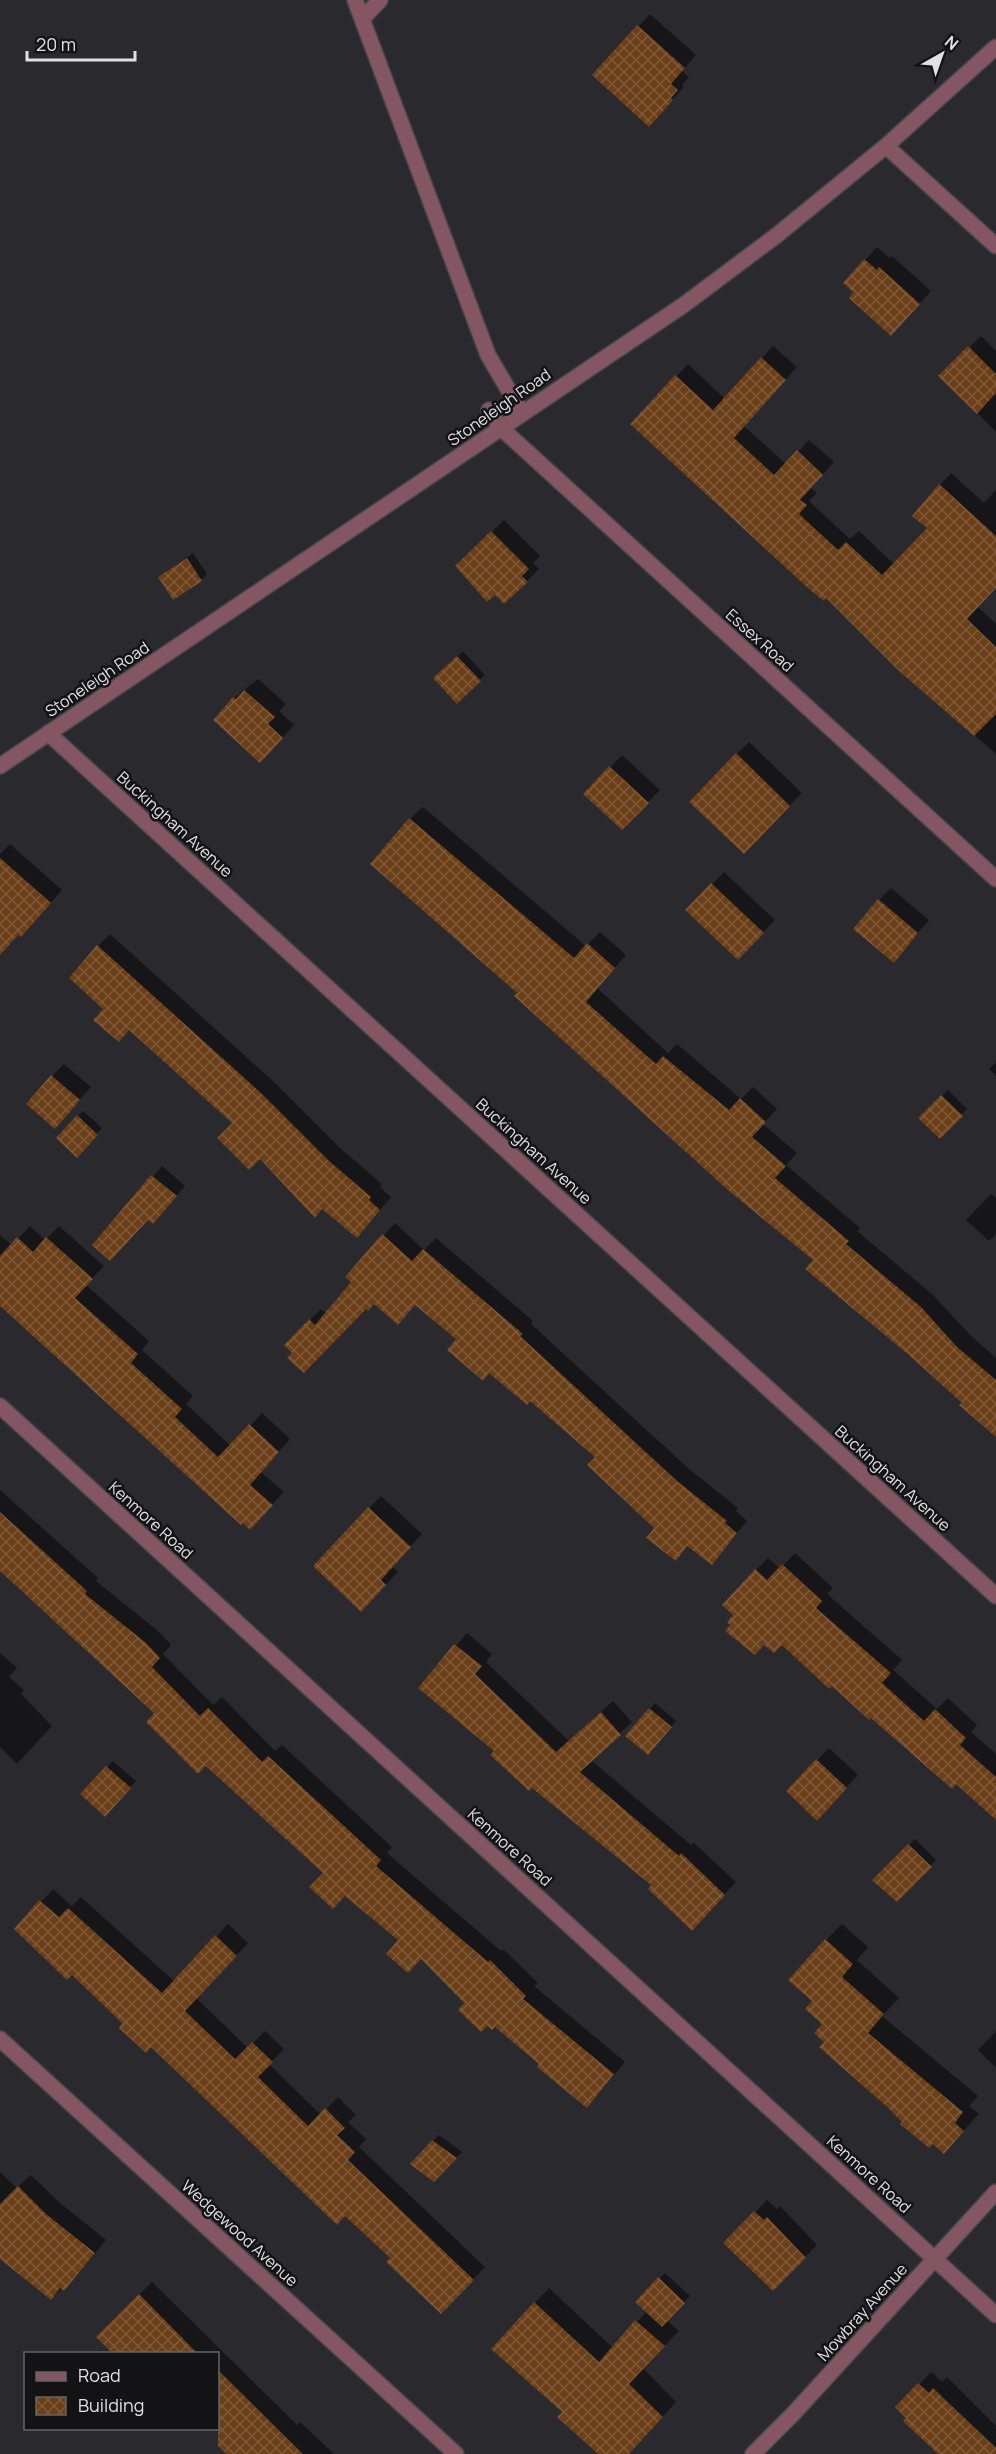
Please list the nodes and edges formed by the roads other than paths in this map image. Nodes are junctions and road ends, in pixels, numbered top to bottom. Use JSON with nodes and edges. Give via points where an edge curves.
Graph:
{"nodes":[{"id":1,"x":355,"y":0,"type":"edge"},
{"id":2,"x":380,"y":0,"type":"edge"},
{"id":3,"x":362,"y":19,"type":"junction"},
{"id":4,"x":996,"y":47,"type":"edge"},
{"id":5,"x":886,"y":146,"type":"junction"},
{"id":6,"x":996,"y":246,"type":"edge"},
{"id":7,"x":489,"y":410,"type":"dead end"},
{"id":8,"x":522,"y":413,"type":"junction"},
{"id":9,"x":501,"y":428,"type":"junction"},
{"id":10,"x":48,"y":733,"type":"junction"},
{"id":11,"x":0,"y":766,"type":"edge"},
{"id":12,"x":996,"y":879,"type":"edge"},
{"id":13,"x":0,"y":1406,"type":"edge"},
{"id":14,"x":996,"y":1596,"type":"edge"},
{"id":15,"x":0,"y":2039,"type":"edge"},
{"id":16,"x":996,"y":2192,"type":"edge"},
{"id":17,"x":935,"y":2259,"type":"junction"},
{"id":18,"x":996,"y":2315,"type":"edge"},
{"id":19,"x":456,"y":2454,"type":"edge"},
{"id":20,"x":753,"y":2454,"type":"edge"}],
"edges":[{"from":1,"to":3,"type":"street"},
{"from":2,"to":3,"type":"street"},
{"from":3,"to":8,"type":"street","via":[[488,355]]},
{"from":4,"to":5,"type":"street","name":"Stoneleigh Road"},
{"from":5,"to":6,"type":"street"},
{"from":5,"to":8,"type":"street","name":"Stoneleigh Road","via":[[685,304]]},
{"from":7,"to":9,"type":"street","name":"Essex Road"},
{"from":8,"to":9,"type":"street","name":"Stoneleigh Road"},
{"from":9,"to":10,"type":"street","name":"Stoneleigh Road"},
{"from":9,"to":12,"type":"street","name":"Essex Road"},
{"from":10,"to":11,"type":"street","name":"Stoneleigh Road"},
{"from":10,"to":14,"type":"street","name":"Buckingham Avenue"},
{"from":13,"to":17,"type":"street","name":"Kenmore Road"},
{"from":15,"to":19,"type":"street","name":"Wedgewood Avenue"},
{"from":16,"to":17,"type":"street","name":"Mowbray Avenue"},
{"from":17,"to":18,"type":"street","name":"Kenmore Road"},
{"from":17,"to":20,"type":"street","name":"Mowbray Avenue"}]}
